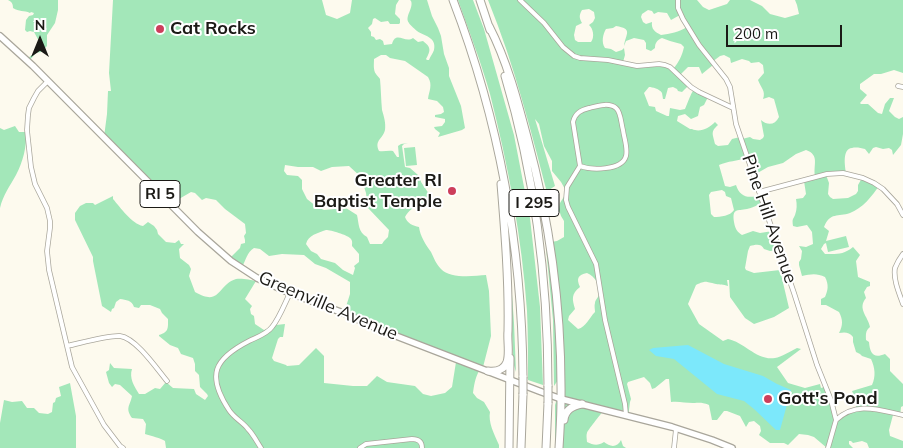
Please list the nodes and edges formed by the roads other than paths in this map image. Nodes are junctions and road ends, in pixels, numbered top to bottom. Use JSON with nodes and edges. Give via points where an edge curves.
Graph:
{"nodes":[{"id":1,"x":453,"y":0,"type":"edge"},
{"id":2,"x":480,"y":0,"type":"edge"},
{"id":3,"x":520,"y":0,"type":"edge"},
{"id":4,"x":678,"y":0,"type":"edge"},
{"id":5,"x":489,"y":26,"type":"junction"},
{"id":6,"x":0,"y":36,"type":"edge"},
{"id":7,"x":48,"y":81,"type":"junction"},
{"id":8,"x":898,"y":86,"type":"dead end"},
{"id":9,"x":903,"y":87,"type":"edge"},
{"id":10,"x":733,"y":108,"type":"junction"},
{"id":11,"x":500,"y":159,"type":"junction"},
{"id":12,"x":580,"y":166,"type":"junction"},
{"id":13,"x":759,"y":192,"type":"junction"},
{"id":14,"x":903,"y":215,"type":"edge"},
{"id":15,"x":903,"y":254,"type":"edge"},
{"id":16,"x":290,"y":294,"type":"junction"},
{"id":17,"x":903,"y":304,"type":"edge"},
{"id":18,"x":508,"y":320,"type":"junction"},
{"id":19,"x":67,"y":346,"type":"junction"},
{"id":20,"x":488,"y":371,"type":"junction"},
{"id":21,"x":511,"y":380,"type":"junction"},
{"id":22,"x":167,"y":381,"type":"dead end"},
{"id":23,"x":561,"y":399,"type":"junction"},
{"id":24,"x":582,"y":404,"type":"junction"},
{"id":25,"x":626,"y":415,"type":"junction"},
{"id":26,"x":903,"y":415,"type":"edge"},
{"id":27,"x":836,"y":420,"type":"junction"},
{"id":28,"x":676,"y":429,"type":"junction"},
{"id":29,"x":559,"y":445,"type":"edge"},
{"id":30,"x":121,"y":447,"type":"edge"},
{"id":31,"x":261,"y":448,"type":"edge"},
{"id":32,"x":360,"y":448,"type":"edge"},
{"id":33,"x":422,"y":448,"type":"edge"},
{"id":34,"x":509,"y":448,"type":"edge"},
{"id":35,"x":520,"y":448,"type":"edge"},
{"id":36,"x":546,"y":448,"type":"edge"},
{"id":37,"x":674,"y":448,"type":"edge"},
{"id":38,"x":732,"y":448,"type":"edge"},
{"id":39,"x":828,"y":448,"type":"edge"}],
"edges":[{"from":1,"to":11,"type":"highway","number":"I 295","via":[[481,83]]},
{"from":2,"to":5,"type":"highway","number":"I 295"},
{"from":3,"to":10,"type":"street","via":[[574,56],[637,66],[665,65],[691,87]]},
{"from":4,"to":10,"type":"street","name":"Pine Hill Avenue","via":[[680,13],[699,45],[726,79]]},
{"from":5,"to":23,"type":"highway","via":[[506,65],[540,190],[556,288]]},
{"from":5,"to":36,"type":"highway","number":"I 295","bridge":true,"via":[[514,107],[540,248],[547,346]]},
{"from":6,"to":7,"type":"main road","name":"Greenville Avenue","number":"RI 5"},
{"from":7,"to":16,"type":"main road","name":"Greenville Avenue","number":"RI 5","via":[[216,249],[257,278]]},
{"from":7,"to":19,"type":"street","via":[[34,98],[27,130],[35,184],[50,221],[48,261]]},
{"from":8,"to":9,"type":"street"},
{"from":10,"to":13,"type":"street","name":"Pine Hill Avenue"},
{"from":11,"to":18,"type":"highway"},
{"from":11,"to":35,"type":"highway","number":"I 295","bridge":true,"via":[[509,208],[522,328]]},
{"from":12,"to":12,"type":"street","via":[[574,116],[588,108],[615,107],[626,146],[625,160],[606,168]]},
{"from":12,"to":25,"type":"street","via":[[566,187],[566,200],[596,264]]},
{"from":13,"to":14,"type":"street","via":[[827,174],[843,173],[863,178],[883,189]]},
{"from":13,"to":27,"type":"street","name":"Pine Hill Avenue"},
{"from":15,"to":17,"type":"street","via":[[895,272]]},
{"from":16,"to":20,"type":"main road","name":"Greenville Avenue","number":"RI 5"},
{"from":16,"to":31,"type":"street","via":[[272,327],[234,349],[216,370],[219,391],[230,412],[248,429]]},
{"from":18,"to":20,"type":"highway","via":[[506,363],[499,370]]},
{"from":18,"to":21,"type":"highway"},
{"from":19,"to":22,"type":"street","via":[[114,336],[126,337],[139,347]]},
{"from":19,"to":30,"type":"street","via":[[72,367]]},
{"from":20,"to":21,"type":"main road","name":"Greenville Avenue","number":"RI 5"},
{"from":21,"to":23,"type":"main road","name":"Greenville Avenue","number":"RI 5"},
{"from":21,"to":34,"type":"highway"},
{"from":23,"to":24,"type":"main road","name":"Greenville Avenue","number":"RI 5"},
{"from":23,"to":29,"type":"highway"},
{"from":24,"to":25,"type":"main road","name":"Greenville Avenue","number":"RI 5"},
{"from":24,"to":29,"type":"highway","via":[[565,414]]},
{"from":25,"to":28,"type":"main road","name":"Greenville Avenue","number":"RI 5"},
{"from":26,"to":27,"type":"street","via":[[857,408],[846,411]]},
{"from":27,"to":39,"type":"street"},
{"from":28,"to":37,"type":"street"},
{"from":28,"to":38,"type":"main road","name":"Greenville Avenue","number":"RI 5"},
{"from":32,"to":33,"type":"street","via":[[366,444],[412,439],[420,441]]}]}
